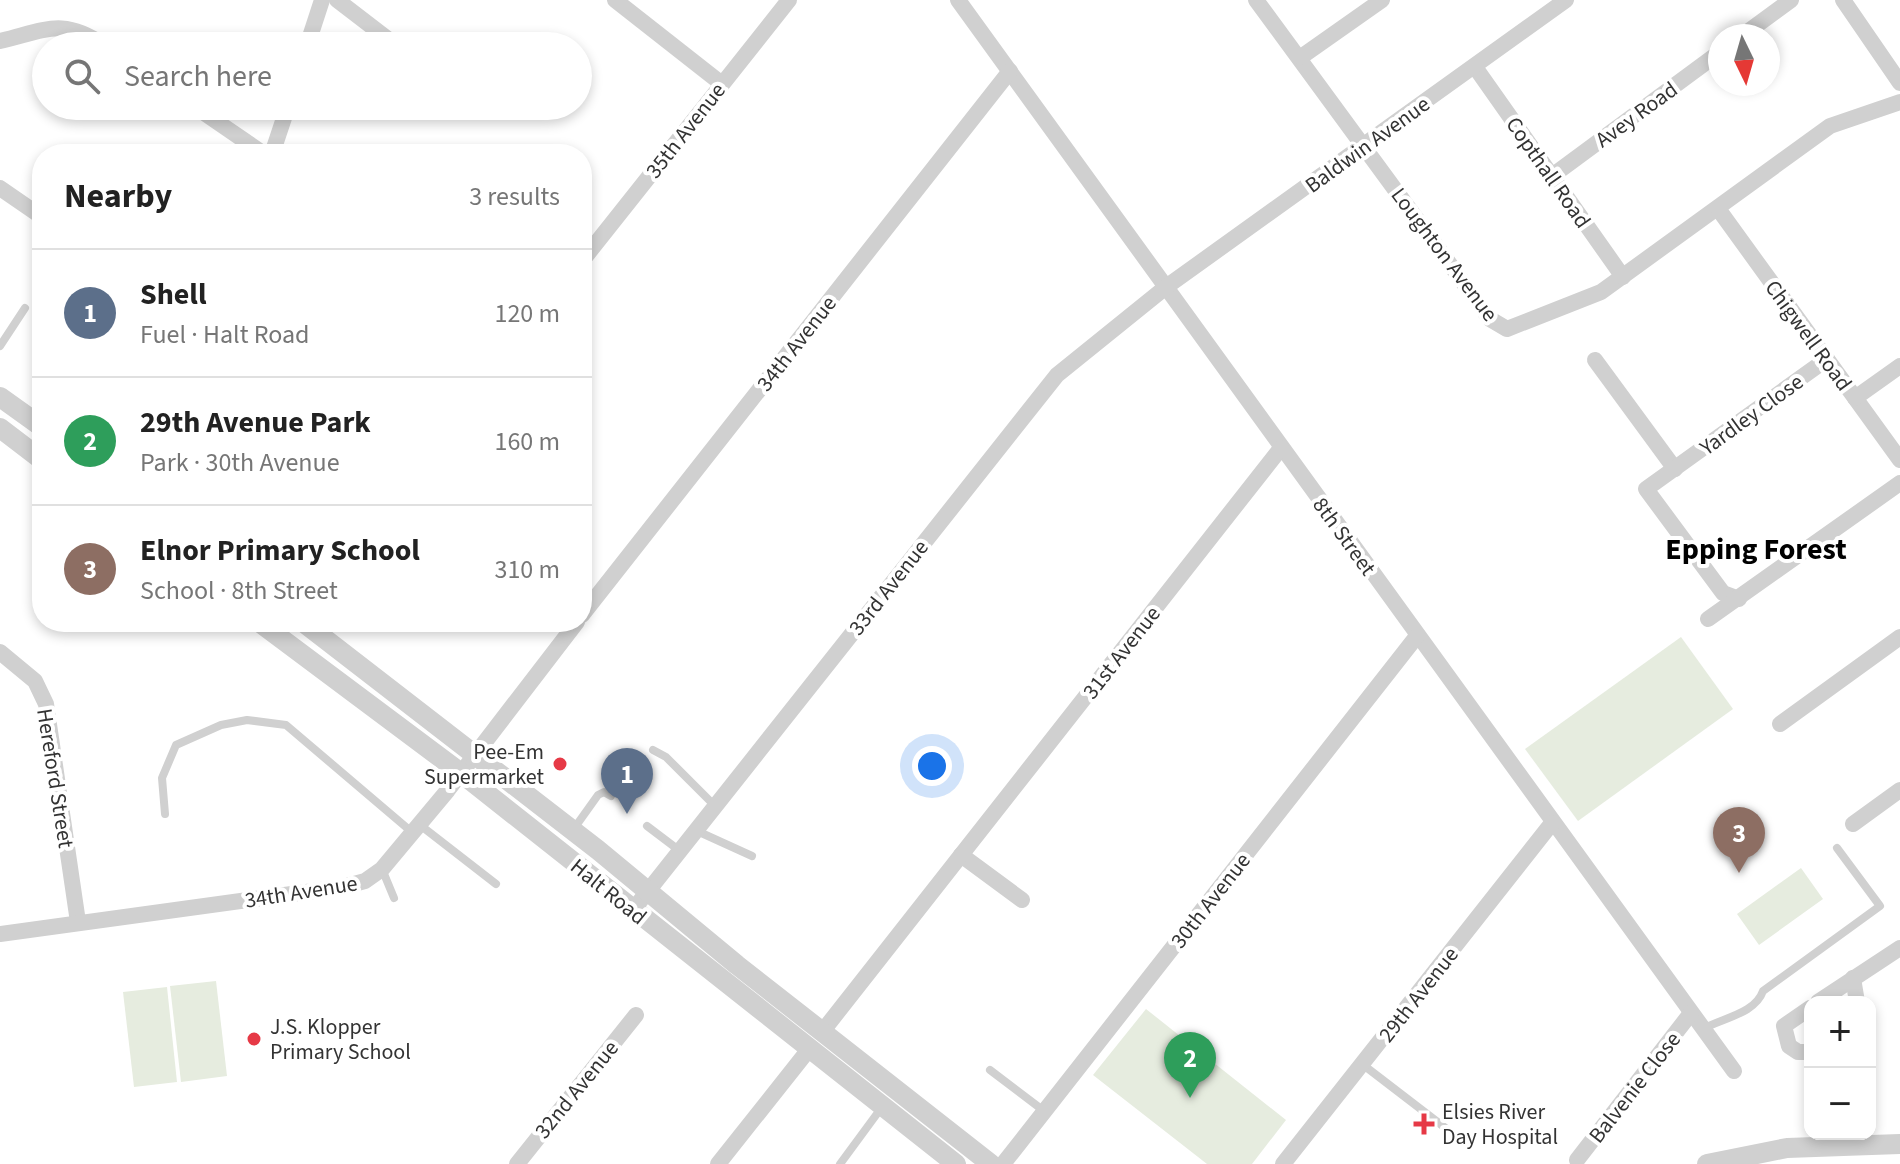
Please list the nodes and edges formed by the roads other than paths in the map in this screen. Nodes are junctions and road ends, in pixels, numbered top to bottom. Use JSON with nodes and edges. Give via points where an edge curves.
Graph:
{"nodes":[{"id":1,"x":322,"y":0,"type":"edge"},
{"id":2,"x":337,"y":0,"type":"edge"},
{"id":3,"x":615,"y":0,"type":"edge"},
{"id":4,"x":789,"y":0,"type":"edge"},
{"id":5,"x":958,"y":0,"type":"edge"},
{"id":6,"x":1256,"y":0,"type":"edge"},
{"id":7,"x":1382,"y":0,"type":"edge"},
{"id":8,"x":1791,"y":0,"type":"edge"},
{"id":9,"x":1843,"y":0,"type":"edge"},
{"id":10,"x":1564,"y":1,"type":"edge"},
{"id":11,"x":1758,"y":24,"type":"edge"},
{"id":12,"x":38,"y":32,"type":"edge"},
{"id":13,"x":81,"y":32,"type":"edge"},
{"id":14,"x":312,"y":32,"type":"edge"},
{"id":15,"x":379,"y":32,"type":"edge"},
{"id":16,"x":32,"y":33,"type":"edge"},
{"id":17,"x":0,"y":41,"type":"edge"},
{"id":18,"x":1301,"y":57,"type":"junction"},
{"id":19,"x":1708,"y":61,"type":"edge"},
{"id":20,"x":1475,"y":67,"type":"junction"},
{"id":21,"x":1010,"y":71,"type":"junction"},
{"id":22,"x":1900,"y":83,"type":"edge"},
{"id":23,"x":722,"y":84,"type":"junction"},
{"id":24,"x":1900,"y":102,"type":"edge"},
{"id":25,"x":218,"y":120,"type":"edge"},
{"id":26,"x":283,"y":120,"type":"edge"},
{"id":27,"x":260,"y":144,"type":"edge"},
{"id":28,"x":273,"y":144,"type":"edge"},
{"id":29,"x":1365,"y":147,"type":"junction"},
{"id":30,"x":1552,"y":176,"type":"junction"},
{"id":31,"x":0,"y":188,"type":"edge"},
{"id":32,"x":32,"y":210,"type":"edge"},
{"id":33,"x":1719,"y":210,"type":"junction"},
{"id":34,"x":592,"y":248,"type":"edge"},
{"id":35,"x":1623,"y":277,"type":"junction"},
{"id":36,"x":1166,"y":287,"type":"junction"},
{"id":37,"x":25,"y":308,"type":"dead end"},
{"id":38,"x":0,"y":346,"type":"edge"},
{"id":39,"x":1827,"y":359,"type":"junction"},
{"id":40,"x":1595,"y":360,"type":"dead end"},
{"id":41,"x":1900,"y":366,"type":"edge"},
{"id":42,"x":0,"y":397,"type":"edge"},
{"id":43,"x":1855,"y":398,"type":"junction"},
{"id":44,"x":32,"y":420,"type":"edge"},
{"id":45,"x":0,"y":428,"type":"edge"},
{"id":46,"x":1281,"y":448,"type":"junction"},
{"id":47,"x":32,"y":452,"type":"edge"},
{"id":48,"x":1900,"y":460,"type":"edge"},
{"id":49,"x":1675,"y":469,"type":"junction"},
{"id":50,"x":1900,"y":483,"type":"edge"},
{"id":51,"x":1739,"y":599,"type":"junction"},
{"id":52,"x":592,"y":602,"type":"edge"},
{"id":53,"x":1708,"y":619,"type":"dead end"},
{"id":54,"x":273,"y":632,"type":"edge"},
{"id":55,"x":293,"y":632,"type":"edge"},
{"id":56,"x":314,"y":632,"type":"edge"},
{"id":57,"x":569,"y":632,"type":"edge"},
{"id":58,"x":1417,"y":636,"type":"junction"},
{"id":59,"x":1900,"y":637,"type":"edge"},
{"id":60,"x":285,"y":641,"type":"junction"},
{"id":61,"x":4,"y":659,"type":"edge"},
{"id":62,"x":1780,"y":724,"type":"dead end"},
{"id":63,"x":653,"y":750,"type":"dead end"},
{"id":64,"x":473,"y":756,"type":"junction"},
{"id":65,"x":461,"y":773,"type":"junction"},
{"id":66,"x":1900,"y":790,"type":"edge"},
{"id":67,"x":611,"y":796,"type":"dead end"},
{"id":68,"x":716,"y":807,"type":"junction"},
{"id":69,"x":165,"y":814,"type":"dead end"},
{"id":70,"x":1552,"y":823,"type":"junction"},
{"id":71,"x":1853,"y":824,"type":"dead end"},
{"id":72,"x":647,"y":826,"type":"dead end"},
{"id":73,"x":417,"y":829,"type":"junction"},
{"id":74,"x":572,"y":830,"type":"junction"},
{"id":75,"x":697,"y":831,"type":"junction"},
{"id":76,"x":1837,"y":848,"type":"dead end"},
{"id":77,"x":680,"y":852,"type":"junction"},
{"id":78,"x":961,"y":855,"type":"junction"},
{"id":79,"x":752,"y":856,"type":"dead end"},
{"id":80,"x":382,"y":869,"type":"junction"},
{"id":81,"x":496,"y":884,"type":"dead end"},
{"id":82,"x":650,"y":890,"type":"junction"},
{"id":83,"x":394,"y":898,"type":"dead end"},
{"id":84,"x":1022,"y":900,"type":"dead end"},
{"id":85,"x":633,"y":910,"type":"junction"},
{"id":86,"x":78,"y":922,"type":"junction"},
{"id":87,"x":0,"y":934,"type":"edge"},
{"id":88,"x":1900,"y":948,"type":"edge"},
{"id":89,"x":1853,"y":978,"type":"junction"},
{"id":90,"x":1827,"y":996,"type":"edge"},
{"id":91,"x":1856,"y":996,"type":"edge"},
{"id":92,"x":1804,"y":1012,"type":"edge"},
{"id":93,"x":1691,"y":1013,"type":"junction"},
{"id":94,"x":636,"y":1015,"type":"dead end"},
{"id":95,"x":1702,"y":1030,"type":"junction"},
{"id":96,"x":816,"y":1040,"type":"junction"},
{"id":97,"x":1804,"y":1052,"type":"edge"},
{"id":98,"x":1362,"y":1064,"type":"junction"},
{"id":99,"x":990,"y":1070,"type":"dead end"},
{"id":100,"x":1734,"y":1071,"type":"dead end"},
{"id":101,"x":883,"y":1106,"type":"junction"},
{"id":102,"x":1044,"y":1111,"type":"junction"},
{"id":103,"x":1448,"y":1130,"type":"dead end"},
{"id":104,"x":1900,"y":1144,"type":"edge"},
{"id":105,"x":1577,"y":1160,"type":"dead end"},
{"id":106,"x":517,"y":1164,"type":"edge"},
{"id":107,"x":718,"y":1164,"type":"edge"},
{"id":108,"x":840,"y":1164,"type":"edge"},
{"id":109,"x":956,"y":1164,"type":"edge"},
{"id":110,"x":991,"y":1164,"type":"edge"},
{"id":111,"x":1003,"y":1164,"type":"edge"},
{"id":112,"x":1283,"y":1164,"type":"edge"},
{"id":113,"x":1707,"y":1164,"type":"edge"}],
"edges":[{"from":1,"to":14,"type":"street"},
{"from":2,"to":15,"type":"street"},
{"from":3,"to":23,"type":"street"},
{"from":4,"to":23,"type":"street","name":"35th Avenue"},
{"from":5,"to":21,"type":"street","name":"8th Street"},
{"from":6,"to":18,"type":"street","name":"Loughton Avenue"},
{"from":7,"to":18,"type":"street"},
{"from":8,"to":11,"type":"street"},
{"from":9,"to":22,"type":"street"},
{"from":10,"to":20,"type":"street","name":"Baldwin Avenue"},
{"from":12,"to":13,"type":"street","via":[[59,27]]},
{"from":16,"to":17,"type":"street"},
{"from":18,"to":29,"type":"street","name":"Loughton Avenue"},
{"from":19,"to":30,"type":"street","name":"Avey Road"},
{"from":20,"to":29,"type":"street","name":"Baldwin Avenue"},
{"from":20,"to":30,"type":"street","name":"Copthall Road"},
{"from":21,"to":36,"type":"street","name":"8th Street"},
{"from":21,"to":52,"type":"street","name":"34th Avenue"},
{"from":23,"to":34,"type":"street","name":"35th Avenue"},
{"from":24,"to":33,"type":"street","name":"Loughton Avenue","via":[[1830,126]]},
{"from":25,"to":27,"type":"street"},
{"from":26,"to":28,"type":"street"},
{"from":29,"to":35,"type":"street","name":"Loughton Avenue","via":[[1499,327],[1519,328]]},
{"from":29,"to":36,"type":"street","name":"Baldwin Avenue"},
{"from":30,"to":35,"type":"street","name":"Copthall Road"},
{"from":31,"to":32,"type":"street"},
{"from":33,"to":35,"type":"street","name":"Loughton Avenue"},
{"from":33,"to":39,"type":"street","name":"Chigwell Road"},
{"from":36,"to":46,"type":"street","name":"8th Street"},
{"from":36,"to":68,"type":"street","name":"33rd Avenue","via":[[1078,355],[1047,386]]},
{"from":37,"to":38,"type":"lane"},
{"from":39,"to":43,"type":"street","name":"Chigwell Road"},
{"from":39,"to":49,"type":"street","name":"Yardley Close"},
{"from":40,"to":49,"type":"street"},
{"from":41,"to":43,"type":"street"},
{"from":42,"to":44,"type":"street"},
{"from":43,"to":48,"type":"street","name":"Chigwell Road"},
{"from":45,"to":47,"type":"street"},
{"from":46,"to":58,"type":"street","name":"8th Street"},
{"from":46,"to":78,"type":"street","name":"31st Avenue"},
{"from":49,"to":51,"type":"street","name":"Yardley Close","via":[[1646,489],[1723,593]]},
{"from":50,"to":51,"type":"street"},
{"from":51,"to":53,"type":"street"},
{"from":54,"to":60,"type":"street","name":"Halt Road"},
{"from":55,"to":60,"type":"street"},
{"from":56,"to":64,"type":"street","name":"Halt Road"},
{"from":57,"to":64,"type":"street","name":"34th Avenue"},
{"from":58,"to":70,"type":"street","name":"8th Street"},
{"from":58,"to":102,"type":"street","name":"30th Avenue"},
{"from":59,"to":62,"type":"street"},
{"from":60,"to":65,"type":"street","name":"Halt Road"},
{"from":61,"to":86,"type":"street","name":"Hereford Street","via":[[35,681],[46,704]]},
{"from":63,"to":68,"type":"lane"},
{"from":64,"to":65,"type":"street","name":"34th Avenue"},
{"from":64,"to":74,"type":"street","name":"Halt Road"},
{"from":65,"to":73,"type":"street","name":"34th Avenue"},
{"from":65,"to":85,"type":"street","name":"Halt Road"},
{"from":66,"to":71,"type":"street"},
{"from":67,"to":74,"type":"lane","via":[[598,795]]},
{"from":68,"to":75,"type":"street","name":"33rd Avenue"},
{"from":69,"to":73,"type":"lane","via":[[162,778],[176,745],[221,725],[266,720],[292,728]]},
{"from":70,"to":93,"type":"street","name":"8th Street"},
{"from":70,"to":98,"type":"street","name":"29th Avenue"},
{"from":72,"to":77,"type":"lane"},
{"from":73,"to":80,"type":"street","name":"34th Avenue"},
{"from":73,"to":81,"type":"lane"},
{"from":74,"to":82,"type":"street","name":"Halt Road"},
{"from":75,"to":77,"type":"street","name":"33rd Avenue"},
{"from":75,"to":79,"type":"lane"},
{"from":76,"to":95,"type":"lane","via":[[1880,906],[1763,991],[1744,1012]]},
{"from":77,"to":82,"type":"street","name":"33rd Avenue"},
{"from":78,"to":84,"type":"street"},
{"from":78,"to":96,"type":"street","name":"31st Avenue"},
{"from":80,"to":83,"type":"lane"},
{"from":80,"to":86,"type":"street","name":"34th Avenue","via":[[343,887]]},
{"from":82,"to":85,"type":"street","name":"33rd Avenue"},
{"from":82,"to":96,"type":"street","name":"Halt Road"},
{"from":85,"to":96,"type":"street","name":"Halt Road"},
{"from":86,"to":87,"type":"street","name":"34th Avenue"},
{"from":88,"to":89,"type":"street"},
{"from":89,"to":90,"type":"street"},
{"from":89,"to":91,"type":"street"},
{"from":92,"to":97,"type":"street","via":[[1784,1026],[1789,1046]]},
{"from":93,"to":95,"type":"street","name":"8th Street"},
{"from":93,"to":105,"type":"street","name":"Balvenie Close"},
{"from":94,"to":106,"type":"street","name":"32nd Avenue"},
{"from":95,"to":100,"type":"street","name":"8th Street"},
{"from":96,"to":101,"type":"street","name":"Halt Road"},
{"from":96,"to":107,"type":"street","name":"31st Avenue"},
{"from":96,"to":110,"type":"street","name":"Halt Road"},
{"from":98,"to":103,"type":"lane"},
{"from":98,"to":112,"type":"street","name":"29th Avenue"},
{"from":99,"to":102,"type":"lane"},
{"from":101,"to":108,"type":"lane"},
{"from":101,"to":109,"type":"street","name":"Halt Road"},
{"from":102,"to":111,"type":"street","name":"30th Avenue"},
{"from":104,"to":113,"type":"street","via":[[1796,1147]]}]}
